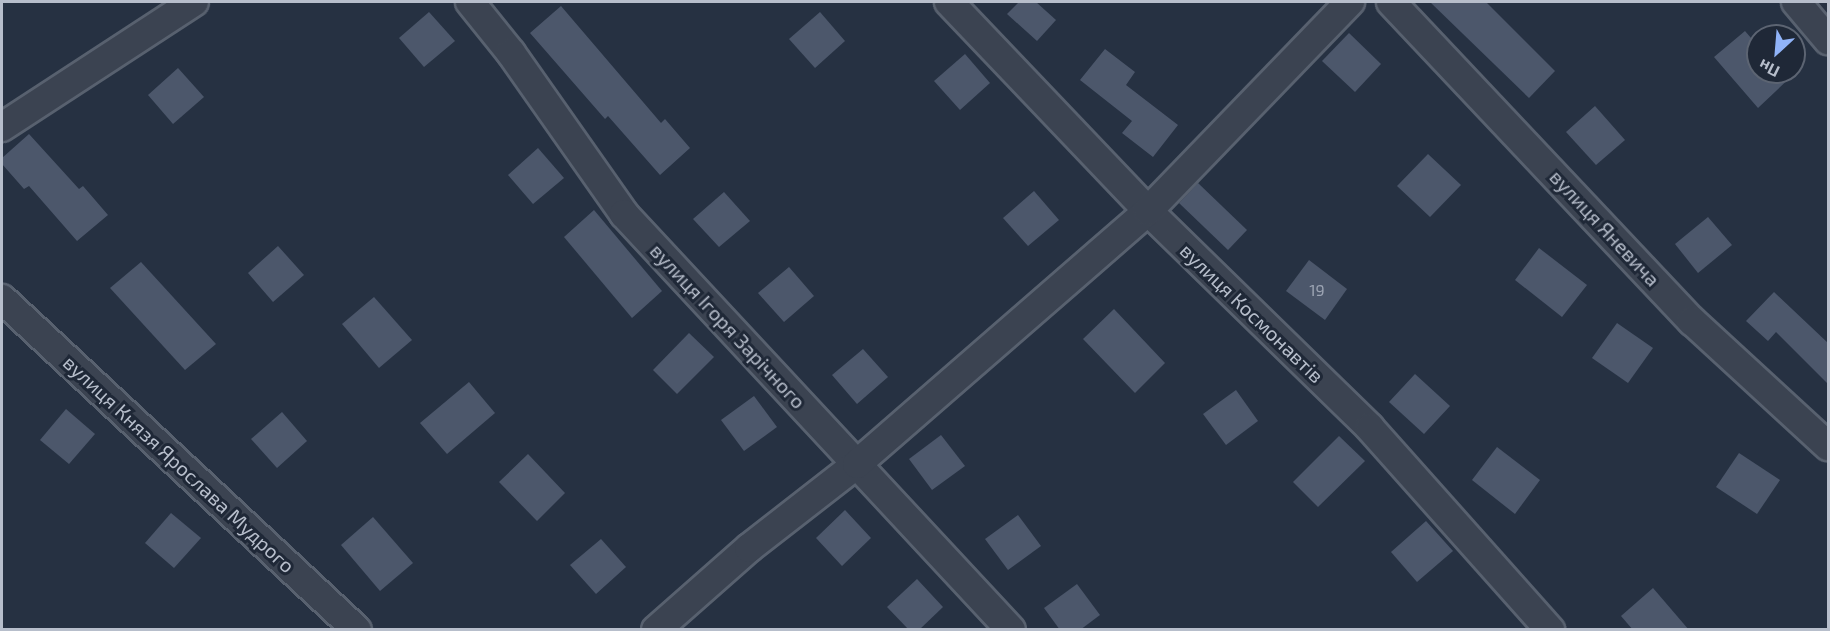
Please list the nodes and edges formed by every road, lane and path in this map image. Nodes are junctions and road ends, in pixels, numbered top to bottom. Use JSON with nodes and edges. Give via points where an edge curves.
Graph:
{"nodes":[{"id":1,"x":194,"y":2,"type":"edge"},
{"id":2,"x":470,"y":2,"type":"edge"},
{"id":3,"x":949,"y":2,"type":"edge"},
{"id":4,"x":1350,"y":2,"type":"edge"},
{"id":5,"x":1391,"y":2,"type":"edge"},
{"id":6,"x":1796,"y":2,"type":"edge"},
{"id":7,"x":1828,"y":40,"type":"edge"},
{"id":8,"x":2,"y":127,"type":"edge"},
{"id":9,"x":1148,"y":210,"type":"junction"},
{"id":10,"x":2,"y":299,"type":"edge"},
{"id":11,"x":1828,"y":446,"type":"edge"},
{"id":12,"x":857,"y":464,"type":"junction"},
{"id":13,"x":357,"y":630,"type":"edge"},
{"id":14,"x":656,"y":630,"type":"edge"},
{"id":15,"x":1011,"y":630,"type":"edge"},
{"id":16,"x":1550,"y":630,"type":"edge"}],
"edges":[{"from":1,"to":8,"type":"street"},
{"from":2,"to":12,"type":"street","name":"вулиця Ігоря Зарічного","via":[[511,53],[624,214]]},
{"from":3,"to":9,"type":"street","name":"вулиця Космонавтів"},
{"from":4,"to":9,"type":"street"},
{"from":5,"to":11,"type":"street","name":"вулиця Яневича","via":[[1692,321]]},
{"from":6,"to":7,"type":"street"},
{"from":9,"to":12,"type":"street"},
{"from":9,"to":16,"type":"street","name":"вулиця Космонавтів","via":[[1370,428]]},
{"from":10,"to":13,"type":"street","name":"вулиця Князя Ярослава Мудрого"},
{"from":12,"to":14,"type":"street","via":[[749,548]]},
{"from":12,"to":15,"type":"street","name":"вулиця Ігоря Зарічного"}]}
